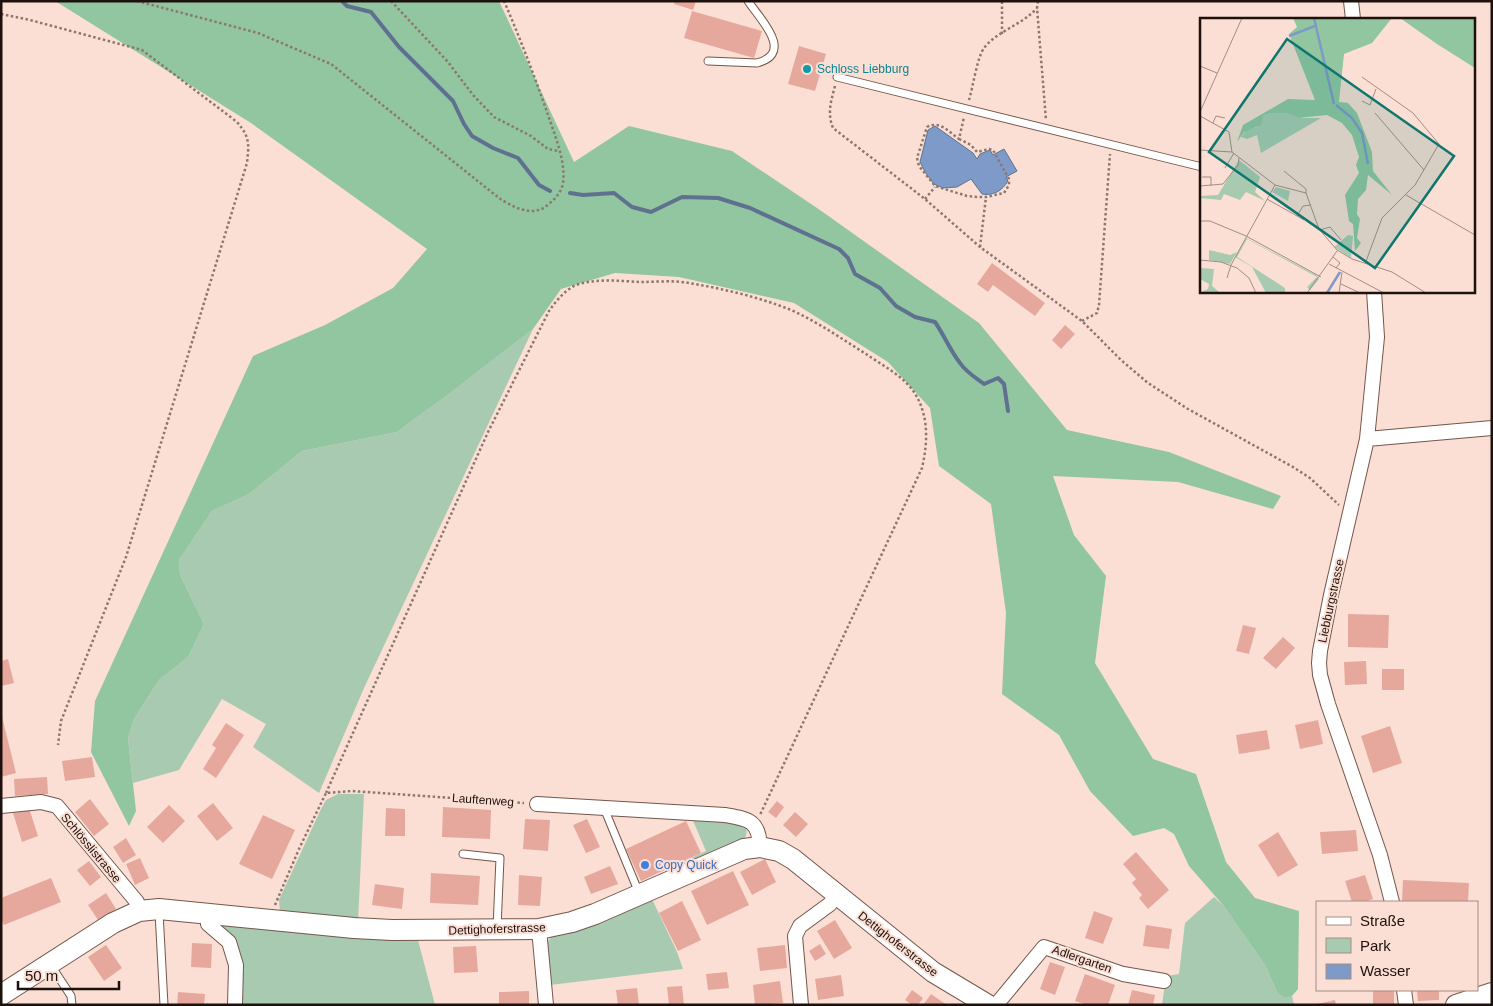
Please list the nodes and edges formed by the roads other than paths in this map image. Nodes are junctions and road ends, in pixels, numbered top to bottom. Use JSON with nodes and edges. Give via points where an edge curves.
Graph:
{"nodes":[{"id":1,"x":748,"y":1,"type":"edge"},
{"id":2,"x":1351,"y":1,"type":"edge"},
{"id":3,"x":1353,"y":18,"type":"edge"},
{"id":4,"x":708,"y":61,"type":"dead end"},
{"id":5,"x":837,"y":77,"type":"road end"},
{"id":6,"x":1200,"y":166,"type":"edge"},
{"id":7,"x":1374,"y":292,"type":"edge"},
{"id":8,"x":1492,"y":428,"type":"edge"},
{"id":9,"x":1366,"y":439,"type":"junction"},
{"id":10,"x":537,"y":804,"type":"road end"},
{"id":11,"x":1,"y":806,"type":"edge"},
{"id":12,"x":603,"y":808,"type":"junction"},
{"id":13,"x":760,"y":847,"type":"junction"},
{"id":14,"x":463,"y":854,"type":"dead end"},
{"id":15,"x":640,"y":894,"type":"junction"},
{"id":16,"x":836,"y":895,"type":"junction"},
{"id":17,"x":1392,"y":901,"type":"edge"},
{"id":18,"x":159,"y":909,"type":"junction"},
{"id":19,"x":139,"y":911,"type":"junction"},
{"id":20,"x":209,"y":914,"type":"junction"},
{"id":21,"x":539,"y":929,"type":"junction"},
{"id":22,"x":497,"y":930,"type":"junction"},
{"id":23,"x":50,"y":964,"type":"junction"},
{"id":24,"x":1164,"y":981,"type":"dead end"},
{"id":25,"x":1404,"y":991,"type":"edge"},
{"id":26,"x":1492,"y":993,"type":"edge"},
{"id":27,"x":1,"y":995,"type":"edge"},
{"id":28,"x":988,"y":1003,"type":"edge"},
{"id":29,"x":72,"y":1005,"type":"edge"},
{"id":30,"x":164,"y":1005,"type":"edge"},
{"id":31,"x":235,"y":1005,"type":"edge"},
{"id":32,"x":546,"y":1005,"type":"edge"},
{"id":33,"x":801,"y":1005,"type":"edge"},
{"id":34,"x":1406,"y":1005,"type":"edge"},
{"id":35,"x":1456,"y":1005,"type":"edge"}],
"edges":[{"from":1,"to":4,"type":"lane","via":[[773,38],[775,44],[771,56],[756,63]]},
{"from":2,"to":3,"type":"street"},
{"from":5,"to":6,"type":"lane"},
{"from":7,"to":9,"type":"street","name":"Liebburgstrasse","via":[[1377,336]]},
{"from":8,"to":9,"type":"street"},
{"from":9,"to":17,"type":"street","name":"Liebburgstrasse","via":[[1320,651],[1320,675],[1380,855]]},
{"from":10,"to":12,"type":"street"},
{"from":11,"to":19,"type":"street","name":"Schlösslistrasse","via":[[41,802],[57,806],[136,902]]},
{"from":12,"to":13,"type":"street","via":[[725,815],[749,820],[755,825]]},
{"from":12,"to":15,"type":"lane"},
{"from":13,"to":15,"type":"street","name":"Dettighoferstrasse","via":[[744,849]]},
{"from":13,"to":16,"type":"street","name":"Dettighoferstrasse","via":[[779,851],[793,859]]},
{"from":14,"to":22,"type":"lane","via":[[500,858]]},
{"from":15,"to":21,"type":"street","name":"Dettighoferstrasse","via":[[572,922]]},
{"from":16,"to":28,"type":"street","name":"Dettighoferstrasse","via":[[933,972]]},
{"from":16,"to":33,"type":"street","via":[[830,904],[800,926],[795,936]]},
{"from":18,"to":19,"type":"street","name":"Dettighoferstrasse"},
{"from":18,"to":20,"type":"street","name":"Dettighoferstrasse"},
{"from":18,"to":30,"type":"lane"},
{"from":19,"to":23,"type":"street","name":"Dettighoferstrasse","via":[[113,923]]},
{"from":20,"to":22,"type":"street","name":"Dettighoferstrasse","via":[[392,930]]},
{"from":20,"to":31,"type":"street","via":[[208,924],[229,942],[236,965]]},
{"from":21,"to":22,"type":"street","name":"Dettighoferstrasse"},
{"from":21,"to":32,"type":"street"},
{"from":23,"to":27,"type":"street","name":"Dettighoferstrasse"},
{"from":23,"to":29,"type":"lane","via":[[71,996]]},
{"from":24,"to":28,"type":"street","name":"Adlergarten","via":[[1123,974],[1044,947]]},
{"from":25,"to":34,"type":"street"},
{"from":26,"to":35,"type":"street"}]}
